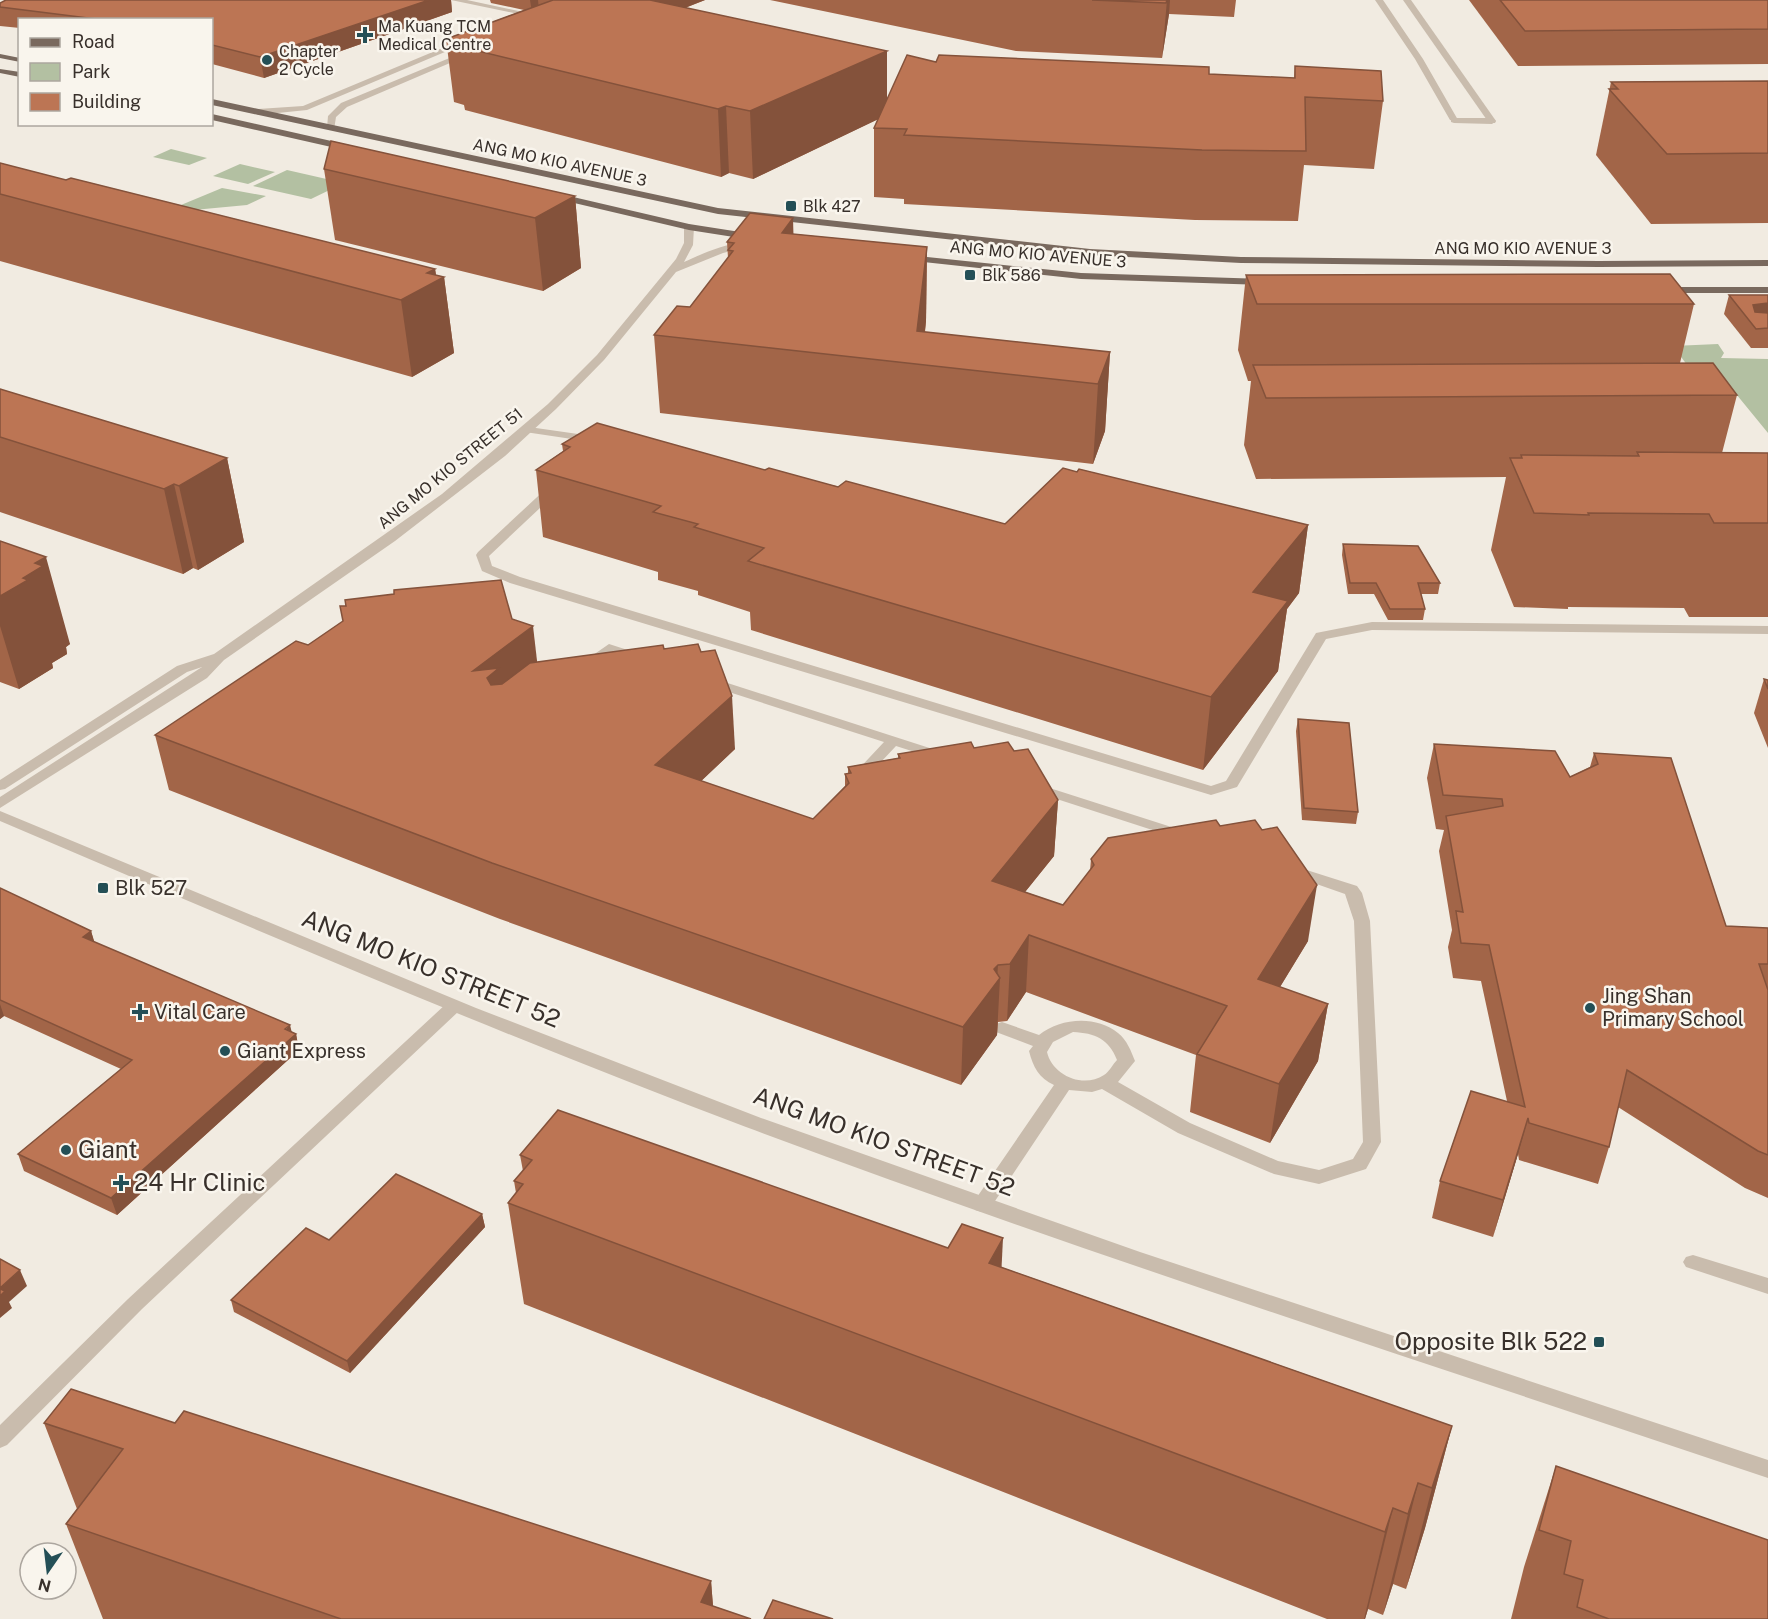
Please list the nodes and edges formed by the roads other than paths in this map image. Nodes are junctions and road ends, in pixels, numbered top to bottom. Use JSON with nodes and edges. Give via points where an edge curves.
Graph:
{"nodes":[{"id":1,"x":455,"y":0,"type":"edge"},
{"id":2,"x":1379,"y":0,"type":"edge"},
{"id":3,"x":1407,"y":0,"type":"edge"},
{"id":4,"x":543,"y":17,"type":"junction"},
{"id":5,"x":516,"y":24,"type":"edge"},
{"id":6,"x":534,"y":28,"type":"edge"},
{"id":7,"x":475,"y":38,"type":"edge"},
{"id":8,"x":477,"y":50,"type":"edge"},
{"id":9,"x":0,"y":56,"type":"edge"},
{"id":10,"x":18,"y":60,"type":"edge"},
{"id":11,"x":0,"y":71,"type":"edge"},
{"id":12,"x":18,"y":75,"type":"edge"},
{"id":13,"x":213,"y":102,"type":"edge"},
{"id":14,"x":258,"y":112,"type":"junction"},
{"id":15,"x":213,"y":117,"type":"edge"},
{"id":16,"x":331,"y":128,"type":"junction"},
{"id":17,"x":364,"y":152,"type":"edge"},
{"id":18,"x":543,"y":193,"type":"edge"},
{"id":19,"x":689,"y":227,"type":"junction"},
{"id":20,"x":767,"y":241,"type":"joint"},
{"id":21,"x":895,"y":256,"type":"edge"},
{"id":22,"x":1768,"y":262,"type":"edge"},
{"id":23,"x":670,"y":271,"type":"junction"},
{"id":24,"x":1270,"y":282,"type":"edge"},
{"id":25,"x":1647,"y":290,"type":"edge"},
{"id":26,"x":1768,"y":290,"type":"edge"},
{"id":27,"x":529,"y":430,"type":"junction"},
{"id":28,"x":587,"y":457,"type":"edge"},
{"id":29,"x":561,"y":482,"type":"edge"},
{"id":30,"x":1768,"y":630,"type":"edge"},
{"id":31,"x":219,"y":657,"type":"junction"},
{"id":32,"x":655,"y":663,"type":"edge"},
{"id":33,"x":574,"y":676,"type":"edge"},
{"id":34,"x":700,"y":678,"type":"edge"},
{"id":35,"x":893,"y":741,"type":"junction"},
{"id":36,"x":949,"y":759,"type":"edge"},
{"id":37,"x":1016,"y":781,"type":"edge"},
{"id":38,"x":853,"y":783,"type":"edge"},
{"id":39,"x":0,"y":786,"type":"edge"},
{"id":40,"x":0,"y":804,"type":"edge"},
{"id":41,"x":0,"y":816,"type":"edge"},
{"id":42,"x":1150,"y":825,"type":"junction"},
{"id":43,"x":1195,"y":839,"type":"edge"},
{"id":44,"x":1135,"y":842,"type":"edge"},
{"id":45,"x":1284,"y":868,"type":"edge"},
{"id":46,"x":453,"y":1007,"type":"junction"},
{"id":47,"x":1002,"y":1028,"type":"dead end"},
{"id":48,"x":1040,"y":1042,"type":"junction"},
{"id":49,"x":1105,"y":1083,"type":"junction"},
{"id":50,"x":1064,"y":1084,"type":"junction"},
{"id":51,"x":982,"y":1205,"type":"junction"},
{"id":52,"x":1693,"y":1262,"type":"dead end"},
{"id":53,"x":1768,"y":1286,"type":"edge"},
{"id":54,"x":0,"y":1439,"type":"edge"},
{"id":55,"x":1768,"y":1469,"type":"edge"}],
"edges":[{"from":1,"to":4,"type":"street"},
{"from":2,"to":3,"type":"street","via":[[1454,120],[1492,121]]},
{"from":4,"to":5,"type":"street"},
{"from":4,"to":6,"type":"street"},
{"from":7,"to":14,"type":"street","via":[[304,108]]},
{"from":8,"to":16,"type":"street","via":[[344,105],[332,116]]},
{"from":9,"to":10,"type":"main road"},
{"from":11,"to":12,"type":"main road"},
{"from":13,"to":14,"type":"main road","name":"ANG MO KIO AVENUE 3"},
{"from":14,"to":16,"type":"main road","name":"ANG MO KIO AVENUE 3"},
{"from":15,"to":17,"type":"main road"},
{"from":16,"to":22,"type":"main road","name":"ANG MO KIO AVENUE 3","via":[[718,211],[1090,252],[1241,261]]},
{"from":18,"to":19,"type":"main road","name":"ANG MO KIO AVENUE 3"},
{"from":19,"to":20,"type":"main road","name":"ANG MO KIO AVENUE 3"},
{"from":19,"to":23,"type":"street","name":"ANG MO KIO STREET 51","via":[[688,245]]},
{"from":20,"to":23,"type":"street","name":"ANG MO KIO STREET 51","via":[[721,250]]},
{"from":21,"to":24,"type":"main road","name":"ANG MO KIO AVENUE 3","via":[[1081,276]]},
{"from":23,"to":27,"type":"street","name":"ANG MO KIO STREET 51","via":[[612,343]]},
{"from":25,"to":26,"type":"main road"},
{"from":27,"to":28,"type":"street","via":[[605,441]]},
{"from":27,"to":31,"type":"street","name":"ANG MO KIO STREET 51","via":[[389,541]]},
{"from":29,"to":30,"type":"street","via":[[482,555],[487,568],[713,642],[1211,791],[1232,784],[1321,636],[1372,626]]},
{"from":31,"to":39,"type":"street","name":"ANG MO KIO STREET 51","via":[[182,669]]},
{"from":31,"to":40,"type":"street","name":"ANG MO KIO STREET 51","via":[[202,675]]},
{"from":32,"to":33,"type":"street","via":[[609,648]]},
{"from":34,"to":35,"type":"street"},
{"from":35,"to":36,"type":"street"},
{"from":35,"to":38,"type":"street"},
{"from":37,"to":42,"type":"street"},
{"from":41,"to":46,"type":"street","name":"ANG MO KIO STREET 52"},
{"from":42,"to":43,"type":"street"},
{"from":42,"to":44,"type":"street"},
{"from":45,"to":49,"type":"street","via":[[1351,890],[1362,921],[1372,1142],[1360,1164],[1319,1177],[1274,1167],[1184,1128]]},
{"from":46,"to":51,"type":"street","name":"ANG MO KIO STREET 52","via":[[753,1123]]},
{"from":46,"to":54,"type":"street","via":[[135,1304]]},
{"from":47,"to":48,"type":"street"},
{"from":48,"to":49,"type":"street","via":[[1053,1031],[1071,1026],[1091,1027],[1109,1034],[1122,1046],[1126,1060],[1119,1073]]},
{"from":48,"to":50,"type":"street","via":[[1036,1053],[1040,1065],[1049,1076]]},
{"from":49,"to":50,"type":"street","via":[[1085,1087]]},
{"from":50,"to":51,"type":"street"},
{"from":51,"to":55,"type":"street","name":"ANG MO KIO STREET 52"},
{"from":52,"to":53,"type":"street"}]}
